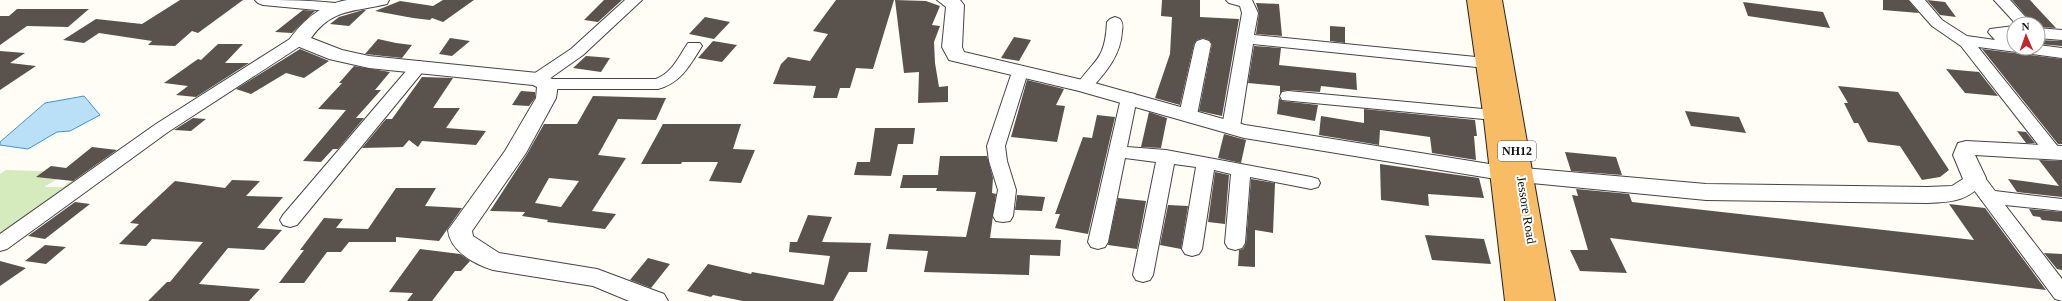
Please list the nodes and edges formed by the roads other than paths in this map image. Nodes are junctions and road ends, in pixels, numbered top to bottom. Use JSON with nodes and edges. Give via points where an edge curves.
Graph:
{"nodes":[{"id":1,"x":263,"y":0,"type":"edge"},
{"id":2,"x":380,"y":0,"type":"edge"},
{"id":3,"x":634,"y":0,"type":"edge"},
{"id":4,"x":946,"y":0,"type":"edge"},
{"id":5,"x":1234,"y":0,"type":"edge"},
{"id":6,"x":1476,"y":0,"type":"edge"},
{"id":7,"x":1493,"y":0,"type":"edge"},
{"id":8,"x":1917,"y":0,"type":"edge"},
{"id":9,"x":2002,"y":0,"type":"edge"},
{"id":10,"x":338,"y":7,"type":"junction"},
{"id":11,"x":2017,"y":16,"type":"edge"},
{"id":12,"x":1115,"y":22,"type":"dead end"},
{"id":13,"x":2046,"y":34,"type":"edge"},
{"id":14,"x":2062,"y":35,"type":"edge"},
{"id":15,"x":1247,"y":39,"type":"junction"},
{"id":16,"x":299,"y":40,"type":"junction"},
{"id":17,"x":1963,"y":40,"type":"junction"},
{"id":18,"x":2006,"y":42,"type":"edge"},
{"id":19,"x":1203,"y":44,"type":"dead end"},
{"id":20,"x":694,"y":46,"type":"dead end"},
{"id":21,"x":2046,"y":51,"type":"edge"},
{"id":22,"x":2059,"y":55,"type":"edge"},
{"id":23,"x":1486,"y":64,"type":"junction"},
{"id":24,"x":419,"y":66,"type":"junction"},
{"id":25,"x":1020,"y":72,"type":"junction"},
{"id":26,"x":543,"y":82,"type":"junction"},
{"id":27,"x":1084,"y":86,"type":"junction"},
{"id":28,"x":1288,"y":96,"type":"dead end"},
{"id":29,"x":1129,"y":98,"type":"junction"},
{"id":30,"x":1188,"y":115,"type":"junction"},
{"id":31,"x":1494,"y":115,"type":"junction"},
{"id":32,"x":1231,"y":127,"type":"junction"},
{"id":33,"x":1117,"y":151,"type":"junction"},
{"id":34,"x":2058,"y":153,"type":"edge"},
{"id":35,"x":1166,"y":156,"type":"junction"},
{"id":36,"x":1206,"y":163,"type":"junction"},
{"id":37,"x":1241,"y":170,"type":"junction"},
{"id":38,"x":1512,"y":174,"type":"junction"},
{"id":39,"x":1975,"y":178,"type":"junction"},
{"id":40,"x":1310,"y":183,"type":"dead end"},
{"id":41,"x":1989,"y":197,"type":"junction"},
{"id":42,"x":2062,"y":205,"type":"edge"},
{"id":43,"x":1003,"y":216,"type":"dead end"},
{"id":44,"x":290,"y":220,"type":"dead end"},
{"id":45,"x":1098,"y":242,"type":"dead end"},
{"id":46,"x":1235,"y":243,"type":"dead end"},
{"id":47,"x":0,"y":244,"type":"edge"},
{"id":48,"x":1192,"y":249,"type":"dead end"},
{"id":49,"x":1143,"y":275,"type":"dead end"},
{"id":50,"x":2062,"y":294,"type":"edge"},
{"id":51,"x":655,"y":301,"type":"edge"},
{"id":52,"x":1518,"y":301,"type":"edge"},
{"id":53,"x":1542,"y":301,"type":"edge"}],
"edges":[{"from":1,"to":10,"type":"street"},
{"from":2,"to":10,"type":"street"},
{"from":3,"to":26,"type":"street"},
{"from":4,"to":25,"type":"street","via":[[955,5],[952,47],[956,56]]},
{"from":5,"to":15,"type":"street","via":[[1247,3],[1250,7]]},
{"from":6,"to":23,"type":"highway","name":"Jessore Road","number":"NH12"},
{"from":7,"to":38,"type":"highway","name":"Jessore Road","number":"NH12"},
{"from":8,"to":17,"type":"street","via":[[1936,23]]},
{"from":9,"to":11,"type":"street"},
{"from":10,"to":16,"type":"street","via":[[308,28]]},
{"from":12,"to":27,"type":"street","via":[[1111,53]]},
{"from":13,"to":14,"type":"street"},
{"from":15,"to":23,"type":"street"},
{"from":15,"to":32,"type":"street"},
{"from":16,"to":24,"type":"street","via":[[336,55],[369,62]]},
{"from":16,"to":47,"type":"street","via":[[168,123]]},
{"from":17,"to":18,"type":"street"},
{"from":17,"to":34,"type":"street"},
{"from":19,"to":30,"type":"street"},
{"from":20,"to":26,"type":"street","via":[[676,76],[663,83]]},
{"from":21,"to":22,"type":"street"},
{"from":23,"to":31,"type":"highway","name":"Jessore Road","number":"NH12"},
{"from":24,"to":26,"type":"street"},
{"from":24,"to":44,"type":"street"},
{"from":25,"to":27,"type":"street"},
{"from":25,"to":43,"type":"street","via":[[996,146],[1007,190]]},
{"from":26,"to":51,"type":"street","via":[[546,98],[515,154],[460,230],[461,239],[493,261],[597,278]]},
{"from":27,"to":29,"type":"street"},
{"from":28,"to":31,"type":"street"},
{"from":29,"to":30,"type":"street"},
{"from":29,"to":33,"type":"street"},
{"from":30,"to":32,"type":"street"},
{"from":31,"to":38,"type":"highway","name":"Jessore Road","number":"NH12"},
{"from":32,"to":38,"type":"street"},
{"from":33,"to":35,"type":"street"},
{"from":33,"to":45,"type":"street"},
{"from":34,"to":39,"type":"street","via":[[1966,148],[1964,155]]},
{"from":35,"to":36,"type":"street"},
{"from":35,"to":49,"type":"street"},
{"from":36,"to":37,"type":"street"},
{"from":36,"to":48,"type":"street"},
{"from":37,"to":40,"type":"street"},
{"from":37,"to":46,"type":"street"},
{"from":38,"to":39,"type":"street","via":[[1706,192],[1926,196],[1957,193],[1971,186]]},
{"from":38,"to":52,"type":"highway","name":"Jessore Road","number":"NH12"},
{"from":38,"to":53,"type":"highway","name":"Jessore Road","number":"NH12"},
{"from":39,"to":41,"type":"street"},
{"from":41,"to":42,"type":"street"},
{"from":41,"to":50,"type":"street"}]}
